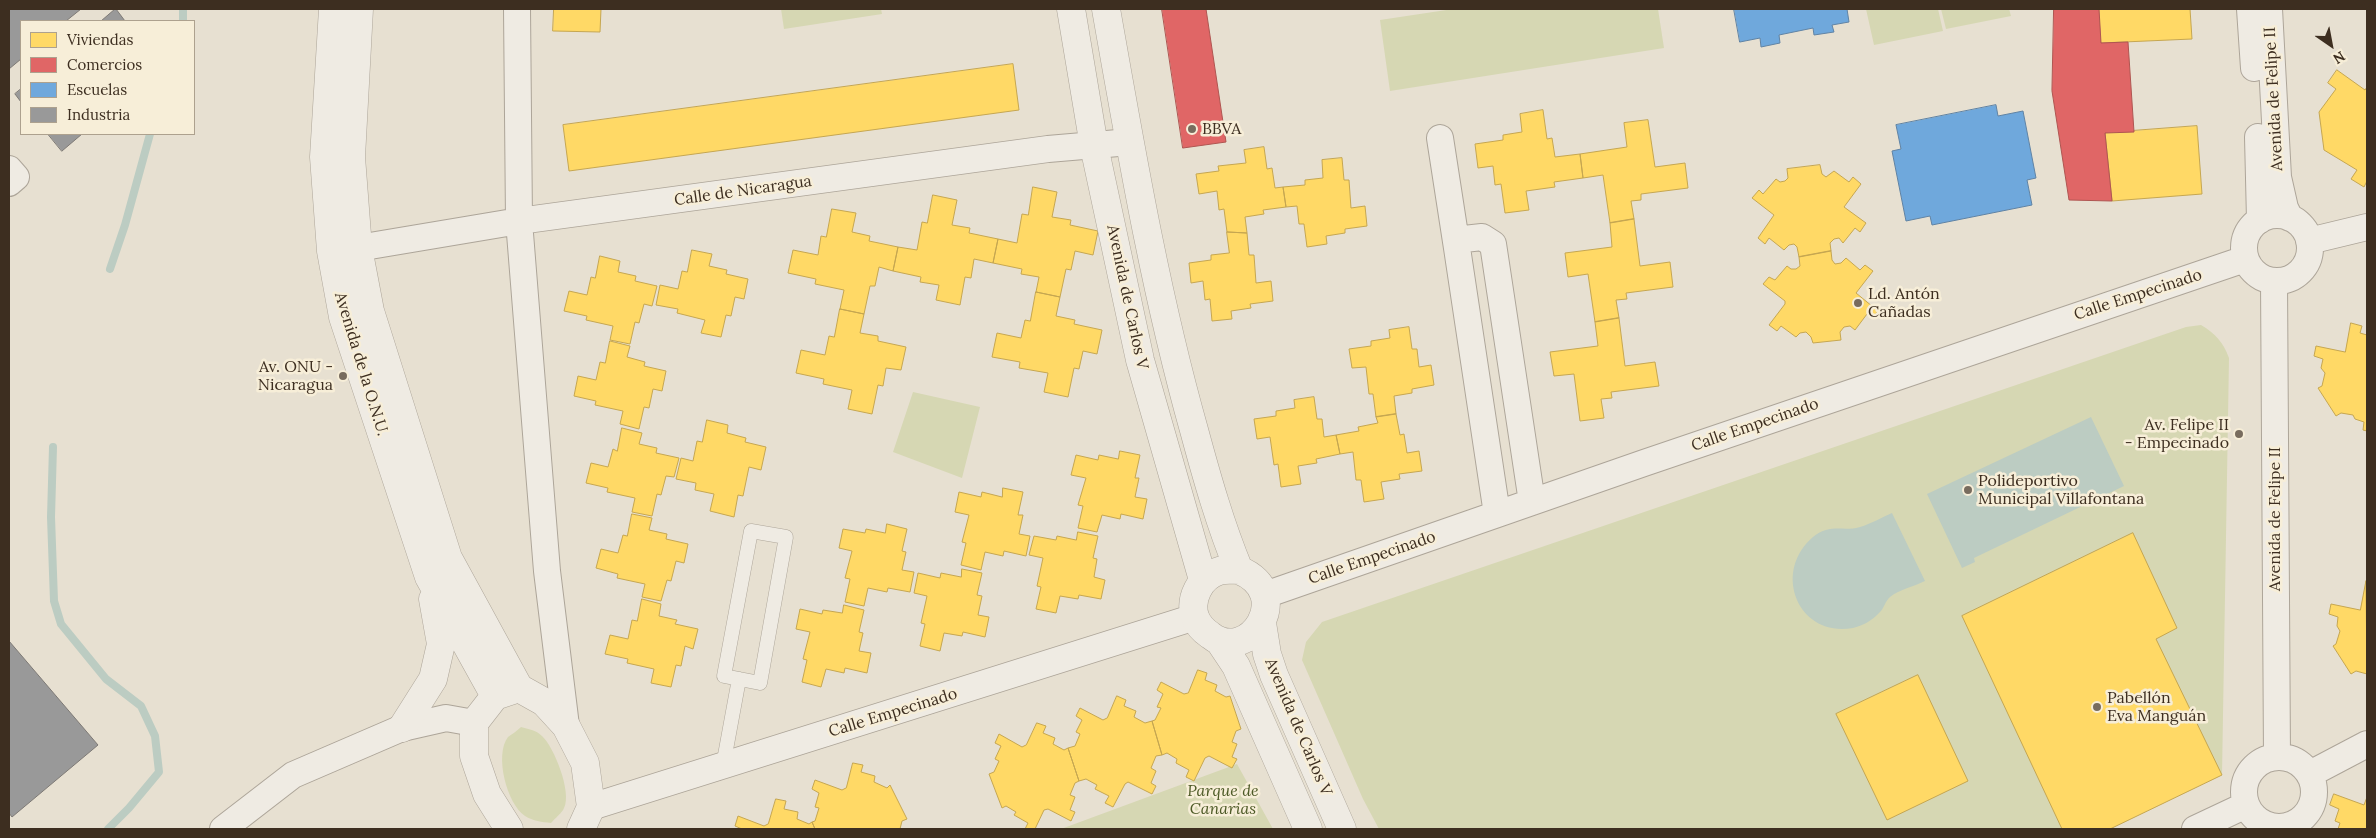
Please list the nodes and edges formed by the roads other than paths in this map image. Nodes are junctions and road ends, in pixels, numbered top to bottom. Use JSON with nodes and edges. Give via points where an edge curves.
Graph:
{"nodes":[{"id":1,"x":333,"y":9,"type":"edge"},
{"id":2,"x":359,"y":9,"type":"edge"},
{"id":3,"x":517,"y":9,"type":"edge"},
{"id":4,"x":1071,"y":9,"type":"edge"},
{"id":5,"x":1106,"y":9,"type":"edge"},
{"id":6,"x":2250,"y":9,"type":"edge"},
{"id":7,"x":2269,"y":9,"type":"edge"},
{"id":8,"x":1440,"y":138,"type":"dead end"},
{"id":9,"x":1130,"y":142,"type":"junction"},
{"id":10,"x":1094,"y":146,"type":"junction"},
{"id":11,"x":9,"y":168,"type":"edge"},
{"id":12,"x":9,"y":183,"type":"edge"},
{"id":13,"x":2290,"y":218,"type":"junction"},
{"id":14,"x":2260,"y":220,"type":"junction"},
{"id":15,"x":519,"y":221,"type":"junction"},
{"id":16,"x":2367,"y":227,"type":"edge"},
{"id":17,"x":2309,"y":241,"type":"junction"},
{"id":18,"x":358,"y":248,"type":"junction"},
{"id":19,"x":1457,"y":248,"type":"junction"},
{"id":20,"x":2245,"y":259,"type":"junction"},
{"id":21,"x":2274,"y":281,"type":"junction"},
{"id":22,"x":1532,"y":502,"type":"junction"},
{"id":23,"x":1496,"y":514,"type":"junction"},
{"id":24,"x":1238,"y":570,"type":"junction"},
{"id":25,"x":429,"y":577,"type":"junction"},
{"id":26,"x":1203,"y":580,"type":"junction"},
{"id":27,"x":1265,"y":595,"type":"junction"},
{"id":28,"x":1195,"y":617,"type":"junction"},
{"id":29,"x":1262,"y":623,"type":"junction"},
{"id":30,"x":1220,"y":642,"type":"junction"},
{"id":31,"x":739,"y":679,"type":"junction"},
{"id":32,"x":507,"y":692,"type":"junction"},
{"id":33,"x":474,"y":723,"type":"junction"},
{"id":34,"x":566,"y":726,"type":"junction"},
{"id":35,"x":402,"y":728,"type":"junction"},
{"id":36,"x":2367,"y":744,"type":"edge"},
{"id":37,"x":2277,"y":756,"type":"junction"},
{"id":38,"x":723,"y":766,"type":"junction"},
{"id":39,"x":2310,"y":774,"type":"junction"},
{"id":40,"x":2246,"y":806,"type":"junction"},
{"id":41,"x":586,"y":818,"type":"edge"},
{"id":42,"x":2286,"y":828,"type":"edge"},
{"id":43,"x":223,"y":829,"type":"edge"},
{"id":44,"x":509,"y":829,"type":"edge"},
{"id":45,"x":1308,"y":829,"type":"edge"},
{"id":46,"x":1342,"y":829,"type":"edge"},
{"id":47,"x":2195,"y":829,"type":"edge"}],
"edges":[{"from":1,"to":25,"type":"street","name":"Avenida de la O.N.U.","via":[[324,157],[331,251],[343,317]]},
{"from":2,"to":18,"type":"street","name":"Avenida de la O.N.U.","via":[[351,157]]},
{"from":3,"to":15,"type":"street"},
{"from":4,"to":10,"type":"street","name":"Avenida de Carlos V"},
{"from":5,"to":9,"type":"street","name":"Avenida de Carlos V"},
{"from":6,"to":14,"type":"street","name":"Avenida de Felipe II","via":[[2259,144]]},
{"from":7,"to":13,"type":"street","name":"Avenida de Felipe II","via":[[2278,177]]},
{"from":8,"to":19,"type":"street"},
{"from":9,"to":10,"type":"street","name":"Calle de Nicaragua"},
{"from":9,"to":24,"type":"street","name":"Avenida de Carlos V","via":[[1172,352],[1221,528]]},
{"from":10,"to":15,"type":"street","name":"Calle de Nicaragua"},
{"from":10,"to":26,"type":"street","name":"Avenida de Carlos V","via":[[1140,360]]},
{"from":11,"to":12,"type":"street","via":[[16,177]]},
{"from":13,"to":14,"type":"street","via":[[2270,216]]},
{"from":13,"to":17,"type":"street","via":[[2298,223]]},
{"from":14,"to":20,"type":"street","via":[[2246,237]]},
{"from":15,"to":18,"type":"street","name":"Calle de Nicaragua"},
{"from":15,"to":34,"type":"street","via":[[547,572]]},
{"from":16,"to":17,"type":"street"},
{"from":17,"to":21,"type":"street","via":[[2310,251],[2302,270],[2284,280]]},
{"from":18,"to":32,"type":"street","name":"Avenida de la O.N.U.","via":[[370,311],[448,558]]},
{"from":19,"to":22,"type":"street","via":[[1464,238],[1482,237],[1493,244]]},
{"from":19,"to":23,"type":"street"},
{"from":20,"to":21,"type":"street","via":[[2256,275]]},
{"from":20,"to":22,"type":"street","name":"Calle Empecinado"},
{"from":21,"to":37,"type":"street","name":"Avenida de Felipe II"},
{"from":22,"to":23,"type":"street","name":"Calle Empecinado"},
{"from":23,"to":27,"type":"street","name":"Calle Empecinado"},
{"from":24,"to":26,"type":"street","via":[[1219,571]]},
{"from":24,"to":27,"type":"street","via":[[1257,581]]},
{"from":25,"to":32,"type":"street","name":"Avenida de la O.N.U."},
{"from":25,"to":35,"type":"street","via":[[441,644],[433,679]]},
{"from":26,"to":28,"type":"street","via":[[1194,601]]},
{"from":27,"to":29,"type":"street","via":[[1266,611]]},
{"from":28,"to":30,"type":"street","via":[[1202,629]]},
{"from":28,"to":38,"type":"street","name":"Calle Empecinado"},
{"from":29,"to":30,"type":"street","via":[[1251,635],[1237,641]]},
{"from":29,"to":46,"type":"street","name":"Avenida de Carlos V","via":[[1274,674]]},
{"from":30,"to":45,"type":"street","name":"Avenida de Carlos V","via":[[1236,666]]},
{"from":31,"to":31,"type":"lane","via":[[760,683],[786,537],[751,531],[724,676]]},
{"from":31,"to":38,"type":"lane"},
{"from":32,"to":33,"type":"street"},
{"from":32,"to":34,"type":"street","via":[[544,702]]},
{"from":33,"to":35,"type":"street","via":[[446,718]]},
{"from":33,"to":44,"type":"street","via":[[474,756],[487,794]]},
{"from":34,"to":41,"type":"street","via":[[585,763]]},
{"from":35,"to":43,"type":"street","via":[[293,775]]},
{"from":36,"to":39,"type":"street"},
{"from":37,"to":39,"type":"street","via":[[2296,761]]},
{"from":37,"to":40,"type":"street","via":[[2261,761],[2249,773],[2244,788]]},
{"from":38,"to":41,"type":"street","name":"Calle Empecinado"},
{"from":39,"to":42,"type":"street","via":[[2314,800],[2298,822]]},
{"from":40,"to":42,"type":"street","via":[[2262,823]]},
{"from":40,"to":47,"type":"street"}]}
